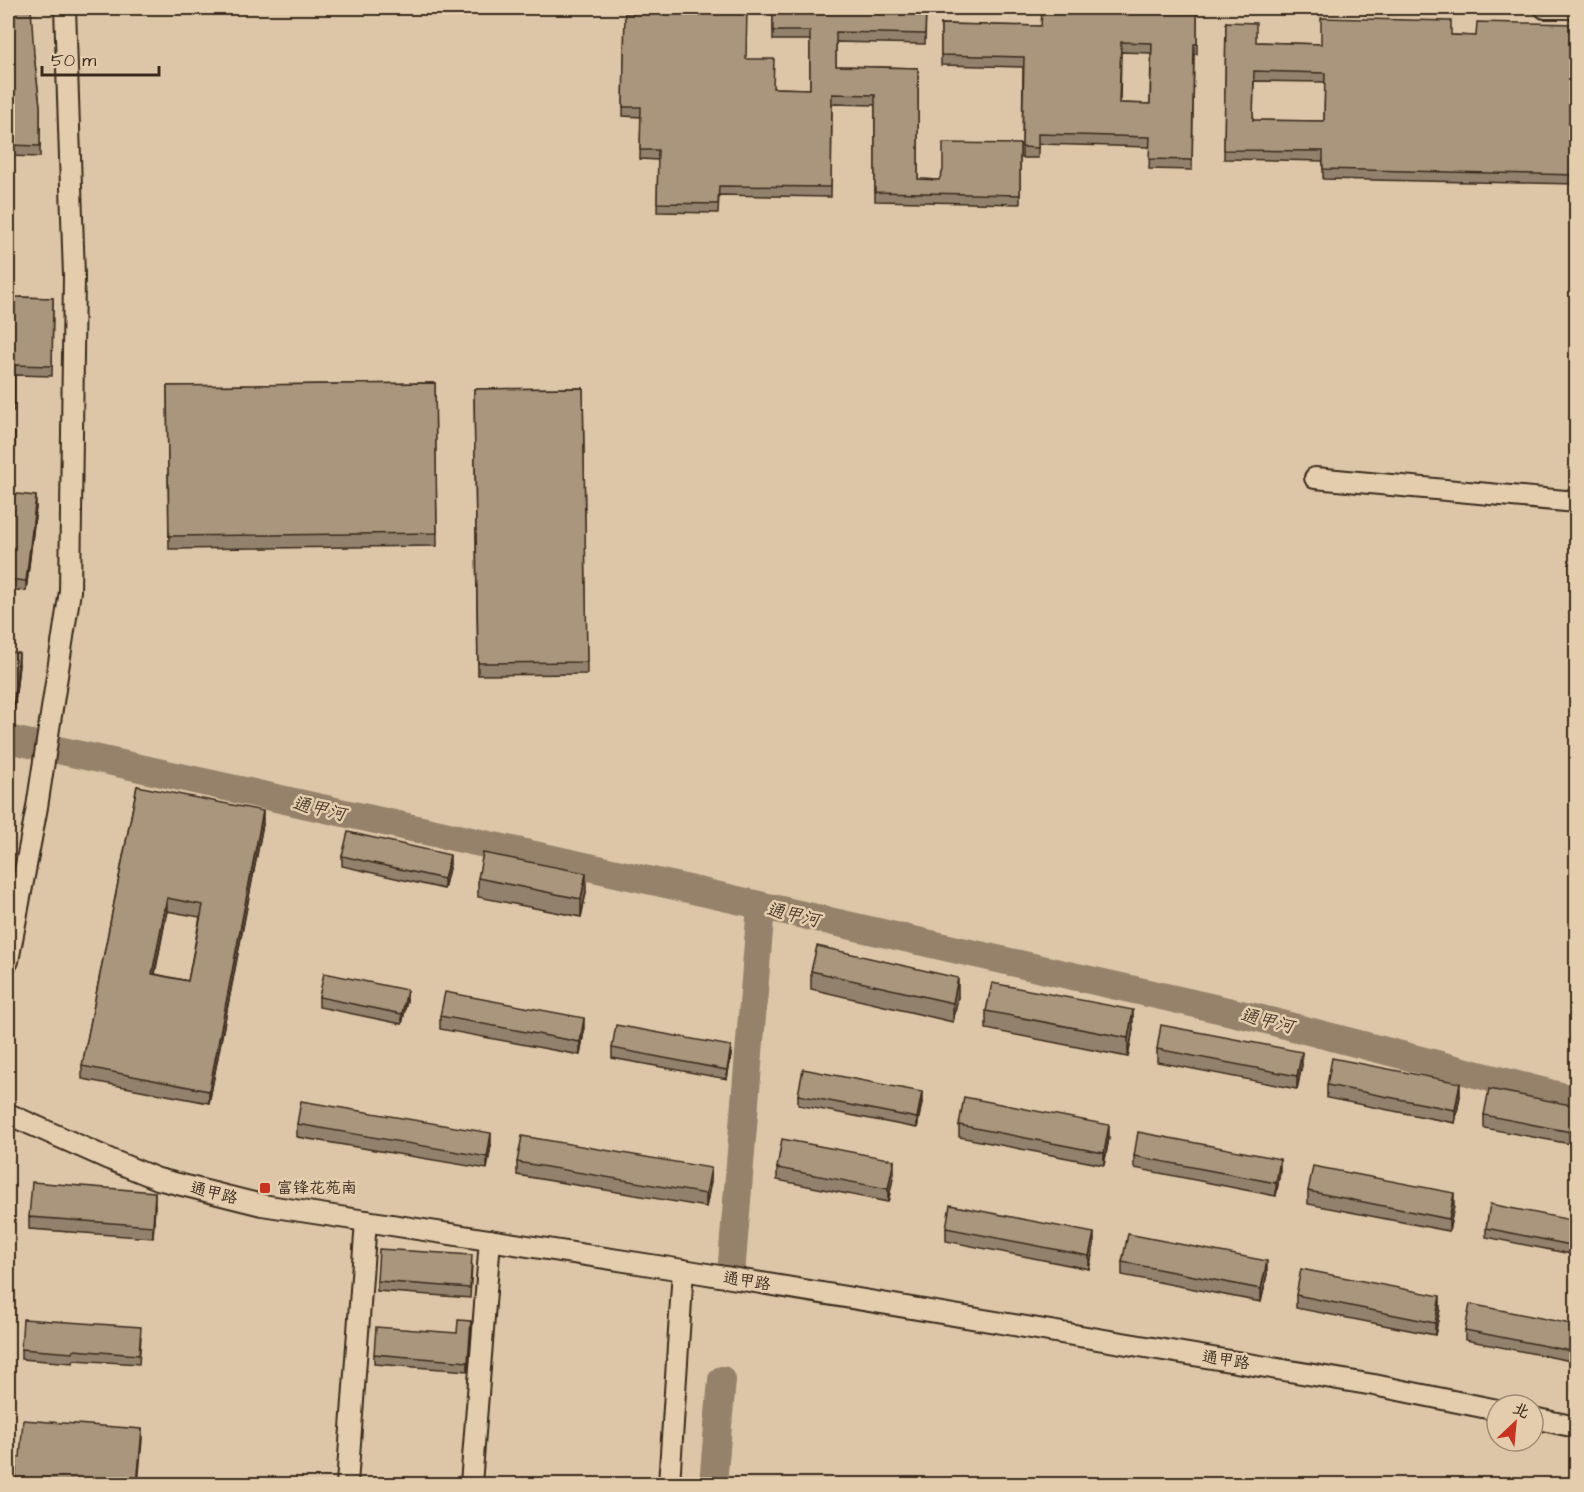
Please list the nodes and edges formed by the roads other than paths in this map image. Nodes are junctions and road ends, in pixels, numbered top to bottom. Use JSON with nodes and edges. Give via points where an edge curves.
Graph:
{"nodes":[{"id":1,"x":65,"y":8,"type":"edge"},
{"id":2,"x":1545,"y":8,"type":"edge"},
{"id":3,"x":1576,"y":8,"type":"edge"},
{"id":4,"x":1315,"y":478,"type":"dead end"},
{"id":5,"x":1576,"y":502,"type":"edge"},
{"id":6,"x":8,"y":961,"type":"edge"},
{"id":7,"x":8,"y":1114,"type":"edge"},
{"id":8,"x":366,"y":1221,"type":"junction"},
{"id":9,"x":490,"y":1240,"type":"junction"},
{"id":10,"x":683,"y":1270,"type":"junction"},
{"id":11,"x":1485,"y":1408,"type":"edge"},
{"id":12,"x":1545,"y":1421,"type":"edge"},
{"id":13,"x":1576,"y":1427,"type":"edge"},
{"id":14,"x":347,"y":1485,"type":"edge"},
{"id":15,"x":471,"y":1485,"type":"edge"},
{"id":16,"x":669,"y":1485,"type":"edge"}],
"edges":[{"from":1,"to":6,"type":"street","via":[[74,276],[70,591]]},
{"from":2,"to":3,"type":"street"},
{"from":4,"to":5,"type":"street"},
{"from":7,"to":8,"type":"street","name":"通甲路","via":[[158,1179],[262,1205]]},
{"from":8,"to":9,"type":"street","name":"通甲路"},
{"from":8,"to":14,"type":"street"},
{"from":9,"to":10,"type":"street","name":"通甲路"},
{"from":9,"to":15,"type":"street"},
{"from":10,"to":11,"type":"street","name":"通甲路","via":[[1374,1385]]},
{"from":10,"to":16,"type":"street"},
{"from":12,"to":13,"type":"street"}]}
